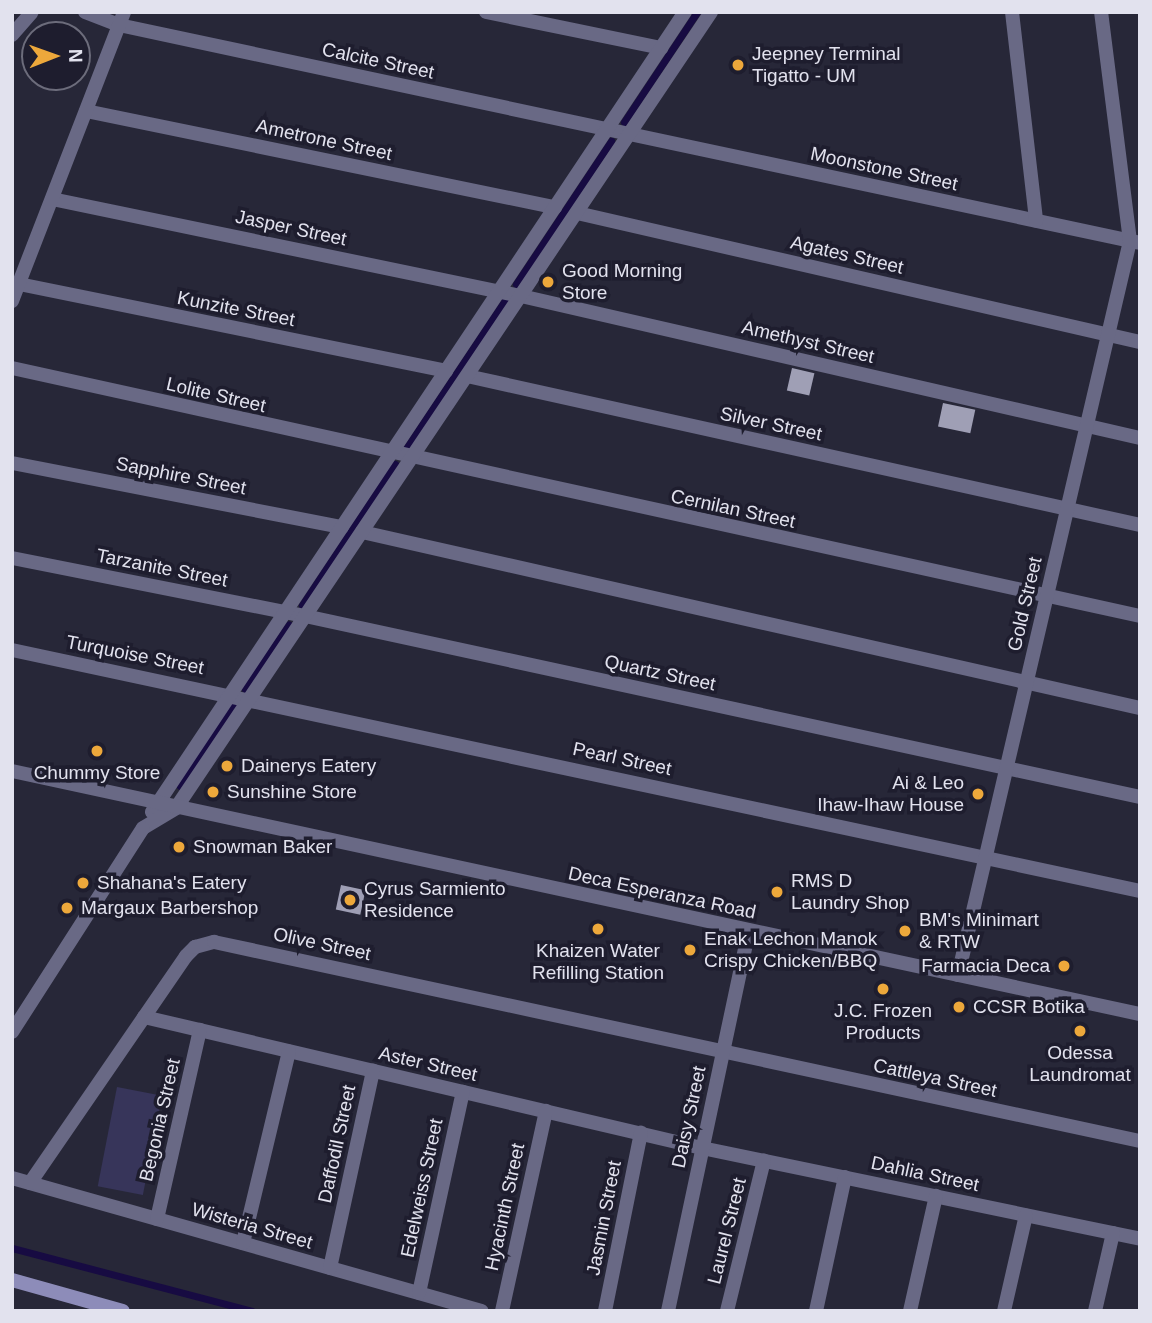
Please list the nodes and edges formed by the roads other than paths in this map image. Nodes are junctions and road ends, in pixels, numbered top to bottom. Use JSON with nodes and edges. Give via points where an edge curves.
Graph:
{"nodes":[{"id":1,"x":42,"y":12,"type":"edge"},
{"id":2,"x":85,"y":12,"type":"edge"},
{"id":3,"x":486,"y":12,"type":"edge"},
{"id":4,"x":685,"y":12,"type":"edge"},
{"id":5,"x":711,"y":12,"type":"edge"},
{"id":6,"x":1012,"y":12,"type":"edge"},
{"id":7,"x":1101,"y":12,"type":"edge"},
{"id":8,"x":30,"y":16,"type":"edge"},
{"id":9,"x":121,"y":18,"type":"edge"},
{"id":10,"x":12,"y":35,"type":"edge"},
{"id":11,"x":661,"y":48,"type":"junction"},
{"id":12,"x":86,"y":111,"type":"junction"},
{"id":13,"x":607,"y":129,"type":"junction"},
{"id":14,"x":630,"y":134,"type":"junction"},
{"id":15,"x":52,"y":199,"type":"junction"},
{"id":16,"x":555,"y":207,"type":"junction"},
{"id":17,"x":577,"y":213,"type":"junction"},
{"id":18,"x":1036,"y":221,"type":"junction"},
{"id":19,"x":1135,"y":242,"type":"edge"},
{"id":20,"x":19,"y":284,"type":"junction"},
{"id":21,"x":499,"y":291,"type":"junction"},
{"id":22,"x":521,"y":296,"type":"junction"},
{"id":23,"x":12,"y":301,"type":"edge"},
{"id":24,"x":1108,"y":335,"type":"junction"},
{"id":25,"x":1140,"y":342,"type":"edge"},
{"id":26,"x":12,"y":368,"type":"edge"},
{"id":27,"x":446,"y":371,"type":"junction"},
{"id":28,"x":467,"y":376,"type":"junction"},
{"id":29,"x":1086,"y":426,"type":"junction"},
{"id":30,"x":1140,"y":438,"type":"edge"},
{"id":31,"x":390,"y":454,"type":"junction"},
{"id":32,"x":411,"y":459,"type":"junction"},
{"id":33,"x":12,"y":463,"type":"edge"},
{"id":34,"x":1067,"y":509,"type":"junction"},
{"id":35,"x":1140,"y":525,"type":"edge"},
{"id":36,"x":342,"y":527,"type":"junction"},
{"id":37,"x":362,"y":532,"type":"junction"},
{"id":38,"x":12,"y":558,"type":"edge"},
{"id":39,"x":1047,"y":596,"type":"junction"},
{"id":40,"x":285,"y":612,"type":"junction"},
{"id":41,"x":305,"y":616,"type":"junction"},
{"id":42,"x":1140,"y":616,"type":"edge"},
{"id":43,"x":12,"y":649,"type":"edge"},
{"id":44,"x":1026,"y":684,"type":"junction"},
{"id":45,"x":230,"y":694,"type":"junction"},
{"id":46,"x":250,"y":698,"type":"junction"},
{"id":47,"x":1140,"y":708,"type":"edge"},
{"id":48,"x":1007,"y":768,"type":"junction"},
{"id":49,"x":12,"y":771,"type":"edge"},
{"id":50,"x":1140,"y":797,"type":"edge"},
{"id":51,"x":157,"y":804,"type":"junction"},
{"id":52,"x":176,"y":808,"type":"junction"},
{"id":53,"x":143,"y":828,"type":"junction"},
{"id":54,"x":986,"y":857,"type":"junction"},
{"id":55,"x":1140,"y":891,"type":"edge"},
{"id":56,"x":749,"y":931,"type":"junction"},
{"id":57,"x":958,"y":975,"type":"junction"},
{"id":58,"x":1140,"y":1014,"type":"edge"},
{"id":59,"x":144,"y":1017,"type":"junction"},
{"id":60,"x":200,"y":1030,"type":"junction"},
{"id":61,"x":12,"y":1032,"type":"edge"},
{"id":62,"x":289,"y":1051,"type":"junction"},
{"id":63,"x":723,"y":1052,"type":"junction"},
{"id":64,"x":373,"y":1070,"type":"junction"},
{"id":65,"x":463,"y":1091,"type":"junction"},
{"id":66,"x":546,"y":1111,"type":"junction"},
{"id":67,"x":641,"y":1133,"type":"junction"},
{"id":68,"x":1140,"y":1141,"type":"edge"},
{"id":69,"x":702,"y":1147,"type":"junction"},
{"id":70,"x":764,"y":1160,"type":"junction"},
{"id":71,"x":845,"y":1177,"type":"junction"},
{"id":72,"x":12,"y":1178,"type":"edge"},
{"id":73,"x":30,"y":1183,"type":"junction"},
{"id":74,"x":936,"y":1196,"type":"junction"},
{"id":75,"x":1026,"y":1215,"type":"junction"},
{"id":76,"x":157,"y":1219,"type":"junction"},
{"id":77,"x":1113,"y":1233,"type":"junction"},
{"id":78,"x":1140,"y":1238,"type":"edge"},
{"id":79,"x":243,"y":1243,"type":"junction"},
{"id":80,"x":330,"y":1268,"type":"junction"},
{"id":81,"x":12,"y":1280,"type":"edge"},
{"id":82,"x":419,"y":1293,"type":"junction"},
{"id":83,"x":122,"y":1311,"type":"edge"},
{"id":84,"x":482,"y":1311,"type":"edge"},
{"id":85,"x":502,"y":1311,"type":"edge"},
{"id":86,"x":606,"y":1311,"type":"edge"},
{"id":87,"x":668,"y":1311,"type":"edge"},
{"id":88,"x":727,"y":1311,"type":"edge"},
{"id":89,"x":816,"y":1311,"type":"edge"},
{"id":90,"x":910,"y":1311,"type":"edge"},
{"id":91,"x":1003,"y":1311,"type":"edge"},
{"id":92,"x":1095,"y":1311,"type":"edge"}],
"edges":[{"from":1,"to":8,"type":"street"},
{"from":2,"to":9,"type":"street","name":"Calcite Street"},
{"from":3,"to":11,"type":"street"},
{"from":4,"to":11,"type":"street"},
{"from":5,"to":14,"type":"street"},
{"from":6,"to":18,"type":"street"},
{"from":7,"to":19,"type":"street"},
{"from":8,"to":10,"type":"street"},
{"from":9,"to":12,"type":"street"},
{"from":9,"to":13,"type":"street","name":"Calcite Street"},
{"from":11,"to":13,"type":"street"},
{"from":12,"to":15,"type":"street"},
{"from":12,"to":16,"type":"street","name":"Ametrone Street"},
{"from":13,"to":14,"type":"street","name":"Calcite Street"},
{"from":13,"to":16,"type":"street"},
{"from":14,"to":17,"type":"street"},
{"from":14,"to":18,"type":"street","name":"Moonstone Street"},
{"from":15,"to":20,"type":"street"},
{"from":15,"to":21,"type":"street","name":"Jasper Street"},
{"from":16,"to":21,"type":"street"},
{"from":17,"to":22,"type":"street"},
{"from":17,"to":24,"type":"street","name":"Agates Street"},
{"from":18,"to":19,"type":"street","name":"Moonstone Street"},
{"from":19,"to":24,"type":"street","name":"Gold Street"},
{"from":20,"to":23,"type":"street"},
{"from":20,"to":27,"type":"street","name":"Kunzite Street"},
{"from":21,"to":22,"type":"street","name":"Jasper Street"},
{"from":21,"to":27,"type":"street"},
{"from":22,"to":28,"type":"street"},
{"from":22,"to":29,"type":"street","name":"Amethyst Street"},
{"from":24,"to":25,"type":"street","name":"Agates Street"},
{"from":24,"to":29,"type":"street","name":"Gold Street"},
{"from":26,"to":31,"type":"street","name":"Lolite Street"},
{"from":27,"to":31,"type":"street"},
{"from":28,"to":32,"type":"street"},
{"from":28,"to":34,"type":"street","name":"Silver Street"},
{"from":29,"to":30,"type":"street","name":"Amethyst Street"},
{"from":29,"to":34,"type":"street","name":"Gold Street"},
{"from":31,"to":32,"type":"street","name":"Lolite Street"},
{"from":31,"to":36,"type":"street"},
{"from":32,"to":37,"type":"street"},
{"from":32,"to":39,"type":"street","name":"Cernilan Street"},
{"from":33,"to":36,"type":"street","name":"Sapphire Street"},
{"from":34,"to":35,"type":"street","name":"Silver Street"},
{"from":34,"to":39,"type":"street","name":"Gold Street"},
{"from":36,"to":40,"type":"street"},
{"from":37,"to":41,"type":"street"},
{"from":37,"to":44,"type":"street"},
{"from":38,"to":40,"type":"street","name":"Tarzanite Street"},
{"from":39,"to":42,"type":"street","name":"Cernilan Street"},
{"from":39,"to":44,"type":"street","name":"Gold Street"},
{"from":40,"to":41,"type":"street","name":"Tarzanite Street"},
{"from":40,"to":45,"type":"street"},
{"from":41,"to":46,"type":"street"},
{"from":41,"to":48,"type":"street","name":"Quartz Street"},
{"from":43,"to":45,"type":"street","name":"Turquoise Street"},
{"from":44,"to":47,"type":"street"},
{"from":44,"to":48,"type":"street","name":"Gold Street"},
{"from":45,"to":46,"type":"street","name":"Turquoise Street"},
{"from":45,"to":51,"type":"street"},
{"from":46,"to":52,"type":"street"},
{"from":46,"to":54,"type":"street","name":"Pearl Street"},
{"from":48,"to":50,"type":"street","name":"Quartz Street"},
{"from":48,"to":54,"type":"street","name":"Gold Street"},
{"from":49,"to":51,"type":"street","name":"Deca Esperanza Road"},
{"from":51,"to":52,"type":"street","name":"Deca Esperanza Road"},
{"from":51,"to":53,"type":"street"},
{"from":52,"to":53,"type":"street"},
{"from":52,"to":56,"type":"street","name":"Deca Esperanza Road"},
{"from":53,"to":61,"type":"street"},
{"from":54,"to":55,"type":"street","name":"Pearl Street"},
{"from":54,"to":57,"type":"street","name":"Gold Street"},
{"from":56,"to":57,"type":"street","name":"Deca Esperanza Road"},
{"from":56,"to":63,"type":"street","name":"Daisy Street"},
{"from":57,"to":58,"type":"street","name":"Deca Esperanza Road"},
{"from":59,"to":60,"type":"street","name":"Aster Street"},
{"from":59,"to":63,"type":"street","name":"Olive Street","via":[[186,956],[195,947],[214,942]]},
{"from":59,"to":73,"type":"street","name":"Olive Street"},
{"from":60,"to":62,"type":"street","name":"Aster Street"},
{"from":60,"to":76,"type":"street","name":"Begonia Street"},
{"from":62,"to":64,"type":"street","name":"Aster Street"},
{"from":62,"to":79,"type":"street"},
{"from":63,"to":68,"type":"street","name":"Cattleya Street"},
{"from":63,"to":69,"type":"street","name":"Daisy Street"},
{"from":64,"to":65,"type":"street","name":"Aster Street"},
{"from":64,"to":80,"type":"street","name":"Daffodil Street"},
{"from":65,"to":66,"type":"street","name":"Aster Street"},
{"from":65,"to":82,"type":"street","name":"Edelweiss Street"},
{"from":66,"to":67,"type":"street","name":"Aster Street"},
{"from":66,"to":85,"type":"street","name":"Hyacinth Street"},
{"from":67,"to":69,"type":"street","name":"Aster Street"},
{"from":67,"to":86,"type":"street","name":"Jasmin Street"},
{"from":69,"to":70,"type":"street","name":"Dahlia Street"},
{"from":69,"to":87,"type":"street","name":"Daisy Street"},
{"from":70,"to":71,"type":"street","name":"Dahlia Street"},
{"from":70,"to":88,"type":"street","name":"Laurel Street"},
{"from":71,"to":74,"type":"street","name":"Dahlia Street"},
{"from":71,"to":89,"type":"street"},
{"from":72,"to":73,"type":"street","name":"Wisteria Street"},
{"from":73,"to":76,"type":"street","name":"Wisteria Street"},
{"from":74,"to":75,"type":"street","name":"Dahlia Street"},
{"from":74,"to":90,"type":"street"},
{"from":75,"to":77,"type":"street","name":"Dahlia Street"},
{"from":75,"to":91,"type":"street"},
{"from":76,"to":79,"type":"street","name":"Wisteria Street"},
{"from":77,"to":78,"type":"street","name":"Dahlia Street"},
{"from":77,"to":92,"type":"street"},
{"from":79,"to":80,"type":"street","name":"Wisteria Street"},
{"from":80,"to":82,"type":"street","name":"Wisteria Street"},
{"from":81,"to":83,"type":"main road"},
{"from":82,"to":84,"type":"street","name":"Wisteria Street"}]}
